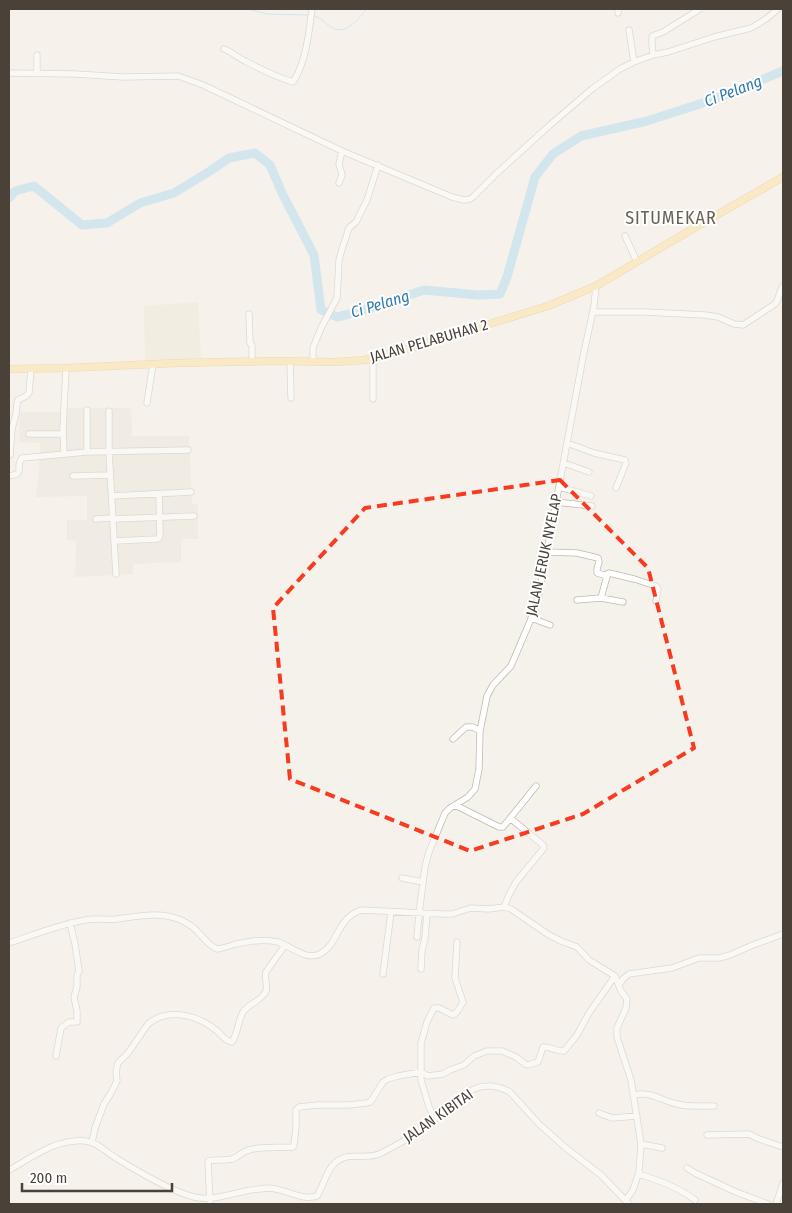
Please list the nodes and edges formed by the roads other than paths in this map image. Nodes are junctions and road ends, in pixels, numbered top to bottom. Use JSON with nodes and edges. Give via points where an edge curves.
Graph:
{"nodes":[{"id":1,"x":312,"y":9,"type":"edge"},
{"id":2,"x":700,"y":9,"type":"edge"},
{"id":3,"x":778,"y":9,"type":"edge"},
{"id":4,"x":629,"y":30,"type":"dead end"},
{"id":5,"x":224,"y":49,"type":"dead end"},
{"id":6,"x":37,"y":55,"type":"dead end"},
{"id":7,"x":653,"y":55,"type":"junction"},
{"id":8,"x":634,"y":62,"type":"junction"},
{"id":9,"x":9,"y":73,"type":"edge"},
{"id":10,"x":37,"y":73,"type":"junction"},
{"id":11,"x":342,"y":151,"type":"junction"},
{"id":12,"x":378,"y":165,"type":"junction"},
{"id":13,"x":783,"y":177,"type":"edge"},
{"id":14,"x":339,"y":183,"type":"dead end"},
{"id":15,"x":625,"y":236,"type":"dead end"},
{"id":16,"x":637,"y":262,"type":"junction"},
{"id":17,"x":596,"y":286,"type":"junction"},
{"id":18,"x":783,"y":286,"type":"edge"},
{"id":19,"x":593,"y":312,"type":"junction"},
{"id":20,"x":249,"y":314,"type":"dead end"},
{"id":21,"x":373,"y":358,"type":"junction"},
{"id":22,"x":290,"y":361,"type":"junction"},
{"id":23,"x":313,"y":361,"type":"junction"},
{"id":24,"x":252,"y":362,"type":"junction"},
{"id":25,"x":153,"y":364,"type":"junction"},
{"id":26,"x":66,"y":368,"type":"junction"},
{"id":27,"x":9,"y":369,"type":"edge"},
{"id":28,"x":31,"y":369,"type":"junction"},
{"id":29,"x":291,"y":398,"type":"dead end"},
{"id":30,"x":373,"y":399,"type":"dead end"},
{"id":31,"x":147,"y":403,"type":"dead end"},
{"id":32,"x":87,"y":410,"type":"dead end"},
{"id":33,"x":109,"y":411,"type":"dead end"},
{"id":34,"x":29,"y":434,"type":"dead end"},
{"id":35,"x":63,"y":434,"type":"junction"},
{"id":36,"x":567,"y":444,"type":"junction"},
{"id":37,"x":188,"y":450,"type":"dead end"},
{"id":38,"x":87,"y":452,"type":"junction"},
{"id":39,"x":109,"y":452,"type":"junction"},
{"id":40,"x":64,"y":454,"type":"junction"},
{"id":41,"x":9,"y":455,"type":"edge"},
{"id":42,"x":564,"y":463,"type":"junction"},
{"id":43,"x":589,"y":472,"type":"dead end"},
{"id":44,"x":110,"y":475,"type":"junction"},
{"id":45,"x":9,"y":476,"type":"edge"},
{"id":46,"x":73,"y":476,"type":"dead end"},
{"id":47,"x":559,"y":487,"type":"junction"},
{"id":48,"x":616,"y":488,"type":"dead end"},
{"id":49,"x":191,"y":492,"type":"dead end"},
{"id":50,"x":159,"y":494,"type":"junction"},
{"id":51,"x":112,"y":496,"type":"junction"},
{"id":52,"x":591,"y":496,"type":"dead end"},
{"id":53,"x":556,"y":502,"type":"junction"},
{"id":54,"x":592,"y":506,"type":"dead end"},
{"id":55,"x":194,"y":516,"type":"dead end"},
{"id":56,"x":160,"y":517,"type":"junction"},
{"id":57,"x":96,"y":519,"type":"dead end"},
{"id":58,"x":113,"y":519,"type":"junction"},
{"id":59,"x":114,"y":541,"type":"junction"},
{"id":60,"x":547,"y":552,"type":"junction"},
{"id":61,"x":116,"y":574,"type":"dead end"},
{"id":62,"x":607,"y":576,"type":"junction"},
{"id":63,"x":601,"y":598,"type":"junction"},
{"id":64,"x":577,"y":600,"type":"dead end"},
{"id":65,"x":656,"y":601,"type":"dead end"},
{"id":66,"x":622,"y":602,"type":"dead end"},
{"id":67,"x":531,"y":618,"type":"junction"},
{"id":68,"x":550,"y":625,"type":"dead end"},
{"id":69,"x":480,"y":731,"type":"junction"},
{"id":70,"x":453,"y":740,"type":"dead end"},
{"id":71,"x":536,"y":786,"type":"dead end"},
{"id":72,"x":455,"y":806,"type":"junction"},
{"id":73,"x":510,"y":818,"type":"junction"},
{"id":74,"x":402,"y":878,"type":"dead end"},
{"id":75,"x":423,"y":882,"type":"junction"},
{"id":76,"x":504,"y":907,"type":"junction"},
{"id":77,"x":391,"y":912,"type":"junction"},
{"id":78,"x":419,"y":914,"type":"junction"},
{"id":79,"x":427,"y":914,"type":"junction"},
{"id":80,"x":70,"y":923,"type":"junction"},
{"id":81,"x":783,"y":934,"type":"edge"},
{"id":82,"x":417,"y":937,"type":"dead end"},
{"id":83,"x":457,"y":942,"type":"dead end"},
{"id":84,"x":9,"y":943,"type":"edge"},
{"id":85,"x":286,"y":945,"type":"junction"},
{"id":86,"x":421,"y":969,"type":"dead end"},
{"id":87,"x":382,"y":974,"type":"dead end"},
{"id":88,"x":615,"y":976,"type":"junction"},
{"id":89,"x":619,"y":985,"type":"junction"},
{"id":90,"x":56,"y":1056,"type":"dead end"},
{"id":91,"x":421,"y":1072,"type":"junction"},
{"id":92,"x":634,"y":1095,"type":"junction"},
{"id":93,"x":714,"y":1106,"type":"dead end"},
{"id":94,"x":599,"y":1113,"type":"dead end"},
{"id":95,"x":637,"y":1116,"type":"junction"},
{"id":96,"x":435,"y":1119,"type":"junction"},
{"id":97,"x":707,"y":1135,"type":"dead end"},
{"id":98,"x":92,"y":1142,"type":"junction"},
{"id":99,"x":641,"y":1144,"type":"junction"},
{"id":100,"x":783,"y":1147,"type":"edge"},
{"id":101,"x":662,"y":1148,"type":"dead end"},
{"id":102,"x":687,"y":1168,"type":"dead end"},
{"id":103,"x":9,"y":1170,"type":"edge"},
{"id":104,"x":638,"y":1174,"type":"junction"},
{"id":105,"x":783,"y":1183,"type":"edge"},
{"id":106,"x":210,"y":1197,"type":"junction"},
{"id":107,"x":695,"y":1200,"type":"dead end"},
{"id":108,"x":628,"y":1202,"type":"edge"},
{"id":109,"x":210,"y":1204,"type":"edge"},
{"id":110,"x":768,"y":1204,"type":"edge"},
{"id":111,"x":776,"y":1204,"type":"edge"}],
"edges":[{"from":1,"to":5,"type":"street","via":[[302,60],[293,82]]},
{"from":2,"to":7,"type":"street","via":[[652,36]]},
{"from":3,"to":7,"type":"street","via":[[751,28]]},
{"from":4,"to":8,"type":"street"},
{"from":6,"to":10,"type":"street"},
{"from":7,"to":8,"type":"street"},
{"from":8,"to":12,"type":"street","via":[[582,97],[470,199],[452,197]]},
{"from":9,"to":10,"type":"street"},
{"from":10,"to":11,"type":"street","via":[[180,76]]},
{"from":11,"to":12,"type":"street"},
{"from":11,"to":14,"type":"street"},
{"from":12,"to":23,"type":"street","via":[[367,200],[356,222],[349,228],[342,248],[338,296],[320,328],[313,348]]},
{"from":13,"to":16,"type":"main road","name":"JALAN PELABUHAN 2"},
{"from":15,"to":16,"type":"street"},
{"from":16,"to":17,"type":"main road","name":"JALAN PELABUHAN 2"},
{"from":17,"to":19,"type":"street","name":"JALAN JERUK NYELAP"},
{"from":17,"to":21,"type":"main road","name":"JALAN PELABUHAN 2","via":[[548,306]]},
{"from":18,"to":19,"type":"street","via":[[775,304],[744,325],[705,314]]},
{"from":19,"to":36,"type":"street","name":"JALAN JERUK NYELAP"},
{"from":20,"to":24,"type":"street"},
{"from":21,"to":23,"type":"main road","name":"JALAN PELABUHAN 2"},
{"from":21,"to":30,"type":"street"},
{"from":22,"to":23,"type":"main road","name":"JALAN PELABUHAN 2"},
{"from":22,"to":24,"type":"main road","name":"JALAN PELABUHAN 2"},
{"from":22,"to":29,"type":"street"},
{"from":24,"to":25,"type":"main road","name":"JALAN PELABUHAN 2"},
{"from":25,"to":26,"type":"main road","name":"JALAN PELABUHAN 2"},
{"from":25,"to":31,"type":"street"},
{"from":26,"to":28,"type":"main road","name":"JALAN PELABUHAN 2"},
{"from":26,"to":35,"type":"street"},
{"from":27,"to":28,"type":"main road","name":"JALAN PELABUHAN 2"},
{"from":28,"to":41,"type":"street","via":[[29,393],[17,403]]},
{"from":32,"to":38,"type":"street"},
{"from":33,"to":39,"type":"street"},
{"from":34,"to":35,"type":"street"},
{"from":35,"to":40,"type":"street"},
{"from":36,"to":42,"type":"street","name":"JALAN JERUK NYELAP"},
{"from":36,"to":48,"type":"street","via":[[625,460]]},
{"from":37,"to":39,"type":"street"},
{"from":38,"to":39,"type":"street"},
{"from":38,"to":40,"type":"street"},
{"from":39,"to":44,"type":"street"},
{"from":40,"to":45,"type":"street","via":[[22,458],[17,475]]},
{"from":42,"to":43,"type":"street"},
{"from":42,"to":47,"type":"street","name":"JALAN JERUK NYELAP"},
{"from":44,"to":46,"type":"street"},
{"from":44,"to":51,"type":"street"},
{"from":47,"to":52,"type":"street"},
{"from":47,"to":53,"type":"street","name":"JALAN JERUK NYELAP"},
{"from":49,"to":50,"type":"street"},
{"from":50,"to":51,"type":"street"},
{"from":50,"to":56,"type":"street"},
{"from":51,"to":58,"type":"street"},
{"from":53,"to":54,"type":"street"},
{"from":53,"to":60,"type":"street","name":"JALAN JERUK NYELAP"},
{"from":55,"to":56,"type":"street"},
{"from":56,"to":58,"type":"street"},
{"from":56,"to":59,"type":"street","via":[[158,539]]},
{"from":57,"to":58,"type":"street"},
{"from":58,"to":59,"type":"street"},
{"from":59,"to":61,"type":"street"},
{"from":60,"to":62,"type":"street","via":[[577,553],[598,558],[596,573]]},
{"from":60,"to":67,"type":"street","name":"JALAN JERUK NYELAP"},
{"from":62,"to":63,"type":"street"},
{"from":62,"to":65,"type":"street","via":[[609,573],[658,588]]},
{"from":63,"to":64,"type":"street"},
{"from":63,"to":66,"type":"street"},
{"from":67,"to":68,"type":"street"},
{"from":67,"to":69,"type":"street","name":"JALAN JERUK NYELAP","via":[[511,666],[495,681],[489,692]]},
{"from":69,"to":70,"type":"street","via":[[466,727]]},
{"from":69,"to":72,"type":"street","name":"JALAN JERUK NYELAP","via":[[476,785],[473,792]]},
{"from":71,"to":73,"type":"street"},
{"from":72,"to":73,"type":"street","via":[[501,827]]},
{"from":72,"to":75,"type":"street","name":"JALAN JERUK NYELAP","via":[[445,813],[427,859]]},
{"from":73,"to":76,"type":"street","via":[[544,848],[516,882]]},
{"from":74,"to":75,"type":"street"},
{"from":75,"to":78,"type":"street","name":"JALAN JERUK NYELAP"},
{"from":76,"to":79,"type":"street"},
{"from":76,"to":88,"type":"street","via":[[514,910],[560,941],[577,946],[589,960]]},
{"from":77,"to":78,"type":"street"},
{"from":77,"to":85,"type":"street","via":[[365,910],[353,914],[342,924],[324,952],[317,956],[306,955]]},
{"from":77,"to":87,"type":"street"},
{"from":78,"to":79,"type":"street"},
{"from":78,"to":82,"type":"street","name":"JALAN JERUK NYELAP"},
{"from":79,"to":86,"type":"street"},
{"from":80,"to":84,"type":"street"},
{"from":80,"to":85,"type":"street","via":[[162,915],[194,928],[217,949],[258,940]]},
{"from":80,"to":90,"type":"street","via":[[79,971],[74,997],[77,1022],[69,1022],[61,1028]]},
{"from":81,"to":89,"type":"street","via":[[719,958],[698,958],[672,968],[629,974]]},
{"from":83,"to":91,"type":"street","via":[[455,978],[463,1002],[454,1015],[439,1008],[433,1010],[422,1036]]},
{"from":85,"to":98,"type":"street","via":[[266,972],[265,993],[243,1012],[232,1042],[199,1020],[184,1015],[160,1017],[148,1024],[118,1063],[117,1081],[104,1104]]},
{"from":88,"to":89,"type":"street"},
{"from":88,"to":91,"type":"street","via":[[578,1035],[564,1051],[543,1047],[538,1062],[528,1065],[502,1051],[487,1051],[443,1074],[428,1076]]},
{"from":89,"to":92,"type":"street","via":[[627,1001],[617,1037]]},
{"from":91,"to":96,"type":"street"},
{"from":91,"to":106,"type":"street","via":[[383,1082],[370,1102],[298,1108],[293,1147],[246,1150],[231,1159],[208,1161]]},
{"from":92,"to":93,"type":"street","via":[[652,1094],[687,1106]]},
{"from":92,"to":95,"type":"street"},
{"from":94,"to":95,"type":"street","via":[[614,1118]]},
{"from":95,"to":99,"type":"street"},
{"from":96,"to":106,"type":"street","name":"JALAN KIBITAI","via":[[376,1155],[339,1160],[329,1171],[318,1196],[310,1198],[267,1188]]},
{"from":96,"to":108,"type":"street","name":"JALAN KIBITAI","via":[[473,1090],[486,1086],[503,1089]]},
{"from":97,"to":100,"type":"street","via":[[749,1134]]},
{"from":98,"to":103,"type":"street","via":[[56,1145]]},
{"from":98,"to":106,"type":"street","name":"JALAN KIBITAI","via":[[172,1189],[194,1197]]},
{"from":99,"to":101,"type":"street"},
{"from":99,"to":104,"type":"street"},
{"from":102,"to":110,"type":"street"},
{"from":104,"to":107,"type":"street","via":[[672,1186]]},
{"from":104,"to":108,"type":"street"},
{"from":105,"to":111,"type":"street"},
{"from":106,"to":109,"type":"street"}]}
